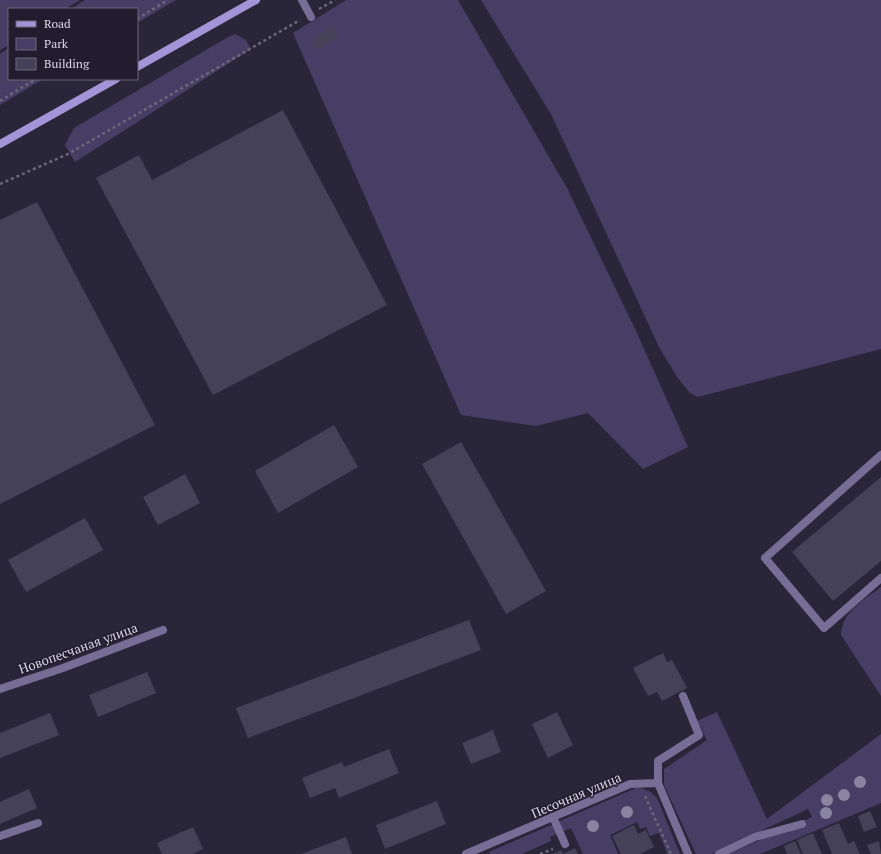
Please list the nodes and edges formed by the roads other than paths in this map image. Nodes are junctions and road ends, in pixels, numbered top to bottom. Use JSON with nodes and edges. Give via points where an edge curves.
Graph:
{"nodes":[{"id":1,"x":256,"y":0,"type":"edge"},
{"id":2,"x":302,"y":0,"type":"edge"},
{"id":3,"x":311,"y":16,"type":"road end"},
{"id":4,"x":138,"y":66,"type":"edge"},
{"id":5,"x":114,"y":80,"type":"edge"},
{"id":6,"x":0,"y":144,"type":"edge"},
{"id":7,"x":881,"y":455,"type":"edge"},
{"id":8,"x":881,"y":578,"type":"edge"},
{"id":9,"x":163,"y":630,"type":"dead end"},
{"id":10,"x":0,"y":689,"type":"edge"},
{"id":11,"x":682,"y":696,"type":"dead end"},
{"id":12,"x":658,"y":783,"type":"junction"},
{"id":13,"x":553,"y":817,"type":"junction"},
{"id":14,"x":38,"y":823,"type":"dead end"},
{"id":15,"x":802,"y":824,"type":"dead end"},
{"id":16,"x":0,"y":836,"type":"edge"},
{"id":17,"x":565,"y":844,"type":"dead end"},
{"id":18,"x":466,"y":854,"type":"edge"},
{"id":19,"x":688,"y":854,"type":"edge"},
{"id":20,"x":719,"y":854,"type":"edge"}],
"edges":[{"from":1,"to":4,"type":"street"},
{"from":2,"to":3,"type":"street"},
{"from":5,"to":6,"type":"street"},
{"from":7,"to":8,"type":"street","via":[[765,558],[824,628]]},
{"from":9,"to":10,"type":"street","name":"Новопесчаная улица"},
{"from":11,"to":12,"type":"street","via":[[699,735],[658,761]]},
{"from":12,"to":13,"type":"street","name":"Песочная улица","via":[[630,784]]},
{"from":12,"to":19,"type":"street"},
{"from":13,"to":17,"type":"street"},
{"from":13,"to":18,"type":"street","name":"Песочная улица"},
{"from":14,"to":16,"type":"street"},
{"from":15,"to":20,"type":"street","via":[[755,837]]}]}
